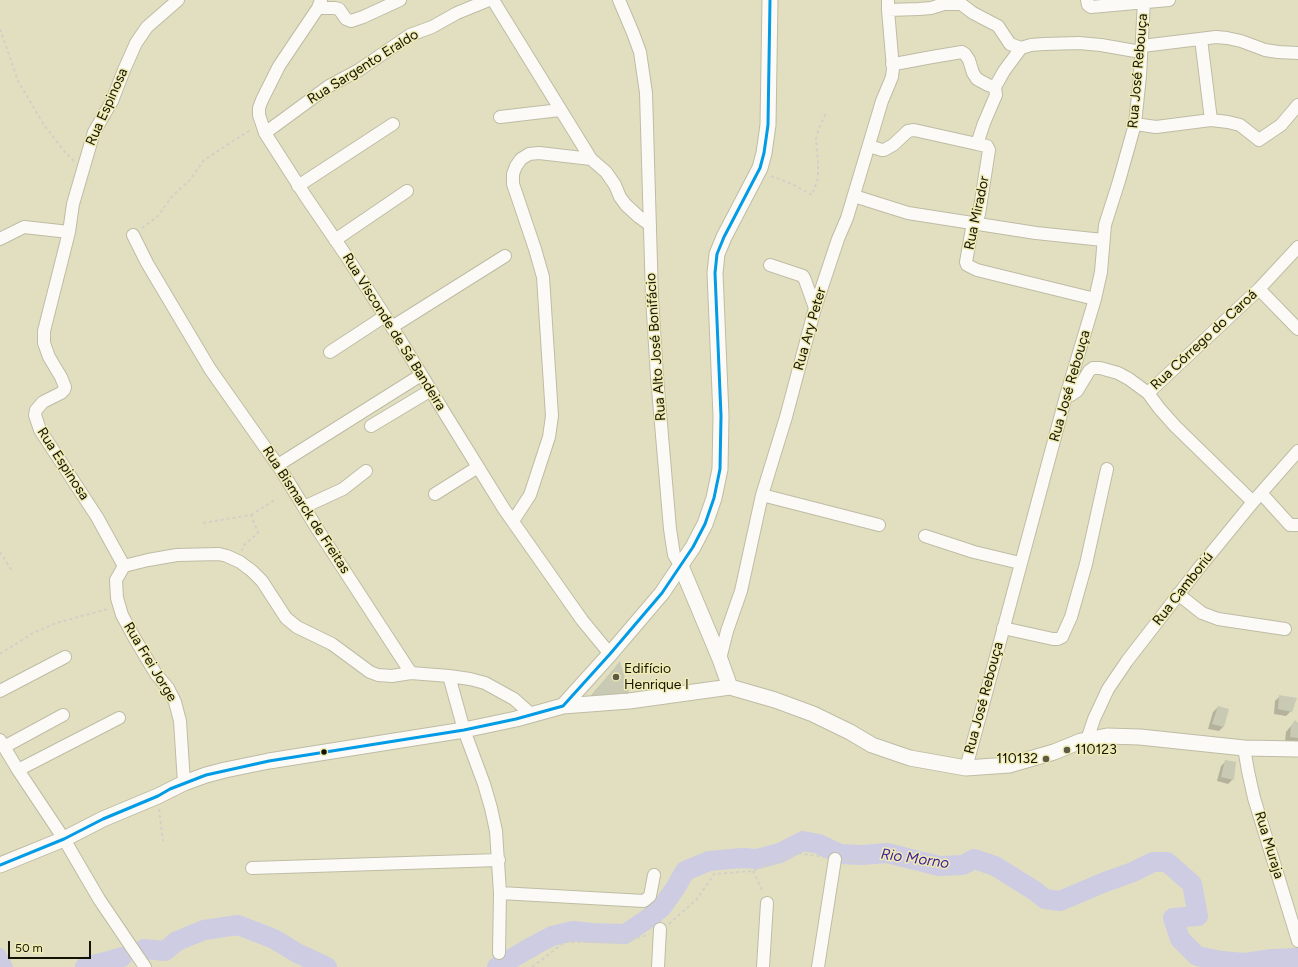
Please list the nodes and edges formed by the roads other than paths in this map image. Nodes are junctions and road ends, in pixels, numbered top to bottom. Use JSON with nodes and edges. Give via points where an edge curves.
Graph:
{"nodes":[{"id":1,"x":178,"y":0,"type":"edge"},
{"id":2,"x":400,"y":0,"type":"edge"},
{"id":3,"x":489,"y":0,"type":"edge"},
{"id":4,"x":493,"y":0,"type":"edge"},
{"id":5,"x":619,"y":0,"type":"edge"},
{"id":6,"x":770,"y":0,"type":"edge"},
{"id":7,"x":1087,"y":0,"type":"edge"},
{"id":8,"x":1169,"y":0,"type":"edge"},
{"id":9,"x":1144,"y":1,"type":"edge"},
{"id":10,"x":319,"y":4,"type":"edge"},
{"id":11,"x":888,"y":5,"type":"edge"},
{"id":12,"x":1201,"y":39,"type":"junction"},
{"id":13,"x":1021,"y":48,"type":"junction"},
{"id":14,"x":1142,"y":49,"type":"junction"},
{"id":15,"x":1298,"y":53,"type":"edge"},
{"id":16,"x":892,"y":64,"type":"junction"},
{"id":17,"x":995,"y":87,"type":"junction"},
{"id":18,"x":1298,"y":105,"type":"edge"},
{"id":19,"x":560,"y":110,"type":"junction"},
{"id":20,"x":500,"y":117,"type":"dead end"},
{"id":21,"x":1211,"y":120,"type":"junction"},
{"id":22,"x":393,"y":124,"type":"dead end"},
{"id":23,"x":1136,"y":124,"type":"junction"},
{"id":24,"x":263,"y":128,"type":"junction"},
{"id":25,"x":978,"y":144,"type":"junction"},
{"id":26,"x":868,"y":146,"type":"junction"},
{"id":27,"x":591,"y":159,"type":"junction"},
{"id":28,"x":298,"y":186,"type":"junction"},
{"id":29,"x":407,"y":192,"type":"dead end"},
{"id":30,"x":854,"y":196,"type":"junction"},
{"id":31,"x":973,"y":223,"type":"junction"},
{"id":32,"x":650,"y":225,"type":"junction"},
{"id":33,"x":69,"y":232,"type":"junction"},
{"id":34,"x":133,"y":235,"type":"road end"},
{"id":35,"x":0,"y":239,"type":"edge"},
{"id":36,"x":335,"y":240,"type":"junction"},
{"id":37,"x":1104,"y":240,"type":"junction"},
{"id":38,"x":1298,"y":247,"type":"edge"},
{"id":39,"x":505,"y":256,"type":"dead end"},
{"id":40,"x":770,"y":265,"type":"dead end"},
{"id":41,"x":1259,"y":289,"type":"junction"},
{"id":42,"x":1095,"y":299,"type":"junction"},
{"id":43,"x":815,"y":308,"type":"junction"},
{"id":44,"x":385,"y":316,"type":"junction"},
{"id":45,"x":392,"y":327,"type":"junction"},
{"id":46,"x":1298,"y":329,"type":"edge"},
{"id":47,"x":330,"y":352,"type":"dead end"},
{"id":48,"x":421,"y":375,"type":"junction"},
{"id":49,"x":431,"y":390,"type":"junction"},
{"id":50,"x":1148,"y":393,"type":"junction"},
{"id":51,"x":1066,"y":396,"type":"junction"},
{"id":52,"x":371,"y":426,"type":"dead end"},
{"id":53,"x":1298,"y":451,"type":"edge"},
{"id":54,"x":278,"y":465,"type":"junction"},
{"id":55,"x":1293,"y":465,"type":"edge"},
{"id":56,"x":478,"y":467,"type":"junction"},
{"id":57,"x":1106,"y":469,"type":"dead end"},
{"id":58,"x":366,"y":471,"type":"dead end"},
{"id":59,"x":435,"y":494,"type":"dead end"},
{"id":60,"x":762,"y":495,"type":"junction"},
{"id":61,"x":1257,"y":498,"type":"junction"},
{"id":62,"x":304,"y":507,"type":"junction"},
{"id":63,"x":513,"y":521,"type":"junction"},
{"id":64,"x":879,"y":525,"type":"dead end"},
{"id":65,"x":1298,"y":525,"type":"edge"},
{"id":66,"x":925,"y":536,"type":"dead end"},
{"id":67,"x":1020,"y":563,"type":"junction"},
{"id":68,"x":124,"y":566,"type":"junction"},
{"id":69,"x":681,"y":566,"type":"junction"},
{"id":70,"x":1178,"y":594,"type":"junction"},
{"id":71,"x":1003,"y":628,"type":"junction"},
{"id":72,"x":1285,"y":629,"type":"dead end"},
{"id":73,"x":610,"y":654,"type":"junction"},
{"id":74,"x":65,"y":657,"type":"dead end"},
{"id":75,"x":720,"y":660,"type":"junction"},
{"id":76,"x":411,"y":673,"type":"junction"},
{"id":77,"x":449,"y":676,"type":"junction"},
{"id":78,"x":730,"y":687,"type":"junction"},
{"id":79,"x":0,"y":690,"type":"edge"},
{"id":80,"x":563,"y":706,"type":"junction"},
{"id":81,"x":63,"y":715,"type":"dead end"},
{"id":82,"x":532,"y":715,"type":"junction"},
{"id":83,"x":119,"y":718,"type":"dead end"},
{"id":84,"x":464,"y":730,"type":"junction"},
{"id":85,"x":1087,"y":740,"type":"junction"},
{"id":86,"x":2,"y":743,"type":"edge"},
{"id":87,"x":1244,"y":748,"type":"junction"},
{"id":88,"x":1298,"y":750,"type":"edge"},
{"id":89,"x":966,"y":768,"type":"junction"},
{"id":90,"x":18,"y":770,"type":"junction"},
{"id":91,"x":184,"y":783,"type":"junction"},
{"id":92,"x":64,"y":839,"type":"junction"},
{"id":93,"x":835,"y":859,"type":"road end"},
{"id":94,"x":499,"y":860,"type":"junction"},
{"id":95,"x":0,"y":865,"type":"edge"},
{"id":96,"x":252,"y":868,"type":"dead end"},
{"id":97,"x":654,"y":875,"type":"dead end"},
{"id":98,"x":500,"y":893,"type":"junction"},
{"id":99,"x":767,"y":902,"type":"road end"},
{"id":100,"x":660,"y":929,"type":"road end"},
{"id":101,"x":1298,"y":941,"type":"edge"},
{"id":102,"x":499,"y":953,"type":"dead end"},
{"id":103,"x":145,"y":967,"type":"edge"},
{"id":104,"x":658,"y":967,"type":"edge"},
{"id":105,"x":762,"y":967,"type":"edge"},
{"id":106,"x":818,"y":967,"type":"edge"}],
"edges":[{"from":1,"to":33,"type":"street","name":"Rua Espinosa","via":[[147,26],[136,43],[112,101],[94,132],[73,204]]},
{"from":2,"to":10,"type":"street","via":[[351,21],[346,19],[339,9]]},
{"from":3,"to":24,"type":"street","name":"Rua Sargento Eraldo","via":[[410,35],[359,70]]},
{"from":4,"to":19,"type":"street"},
{"from":5,"to":32,"type":"street","name":"Rua Alto José Bonifácio","via":[[640,52],[646,93]]},
{"from":6,"to":69,"type":"main road","via":[[768,125],[764,153],[759,171],[717,254],[720,470],[705,524]]},
{"from":7,"to":9,"type":"street","via":[[1091,7]]},
{"from":8,"to":9,"type":"street"},
{"from":9,"to":14,"type":"street","name":"Rua José Rebouça"},
{"from":10,"to":24,"type":"street","via":[[279,66],[262,100],[259,115]]},
{"from":11,"to":13,"type":"street","via":[[919,9],[944,4],[961,4],[998,26],[1010,44]]},
{"from":11,"to":16,"type":"street","name":"Rua Ary Peter"},
{"from":12,"to":14,"type":"street"},
{"from":12,"to":15,"type":"street","via":[[1216,37],[1241,40],[1265,50]]},
{"from":12,"to":21,"type":"street"},
{"from":13,"to":14,"type":"street","via":[[1037,44],[1079,43]]},
{"from":13,"to":17,"type":"street"},
{"from":14,"to":23,"type":"street","name":"Rua José Rebouça"},
{"from":16,"to":17,"type":"street","via":[[962,52],[969,60],[977,79]]},
{"from":16,"to":26,"type":"street","name":"Rua Ary Peter","via":[[892,77]]},
{"from":17,"to":25,"type":"street","via":[[996,95]]},
{"from":18,"to":21,"type":"street","via":[[1281,125],[1259,140],[1240,125]]},
{"from":19,"to":20,"type":"street"},
{"from":19,"to":27,"type":"street"},
{"from":21,"to":23,"type":"street","via":[[1156,127]]},
{"from":22,"to":28,"type":"street"},
{"from":23,"to":37,"type":"street","name":"Rua José Rebouça","via":[[1105,225]]},
{"from":24,"to":28,"type":"street","name":"Rua Visconde de Sá Bandeira"},
{"from":25,"to":26,"type":"street","via":[[914,130],[908,131],[888,148],[882,150]]},
{"from":25,"to":31,"type":"street","name":"Rua Mirador","via":[[986,146],[989,150],[979,214]]},
{"from":26,"to":30,"type":"street","name":"Rua Ary Peter"},
{"from":27,"to":32,"type":"street","via":[[606,172],[626,205]]},
{"from":27,"to":63,"type":"street","via":[[529,154],[521,159],[513,174],[513,184],[543,277],[552,416],[549,437],[530,495]]},
{"from":28,"to":36,"type":"street","name":"Rua Visconde de Sá Bandeira"},
{"from":29,"to":36,"type":"street"},
{"from":30,"to":31,"type":"street","via":[[908,213]]},
{"from":30,"to":43,"type":"street","name":"Rua Ary Peter"},
{"from":31,"to":37,"type":"street"},
{"from":31,"to":42,"type":"street","name":"Rua Mirador","via":[[966,262],[970,266],[977,270]]},
{"from":32,"to":69,"type":"street","name":"Rua Alto José Bonifácio","via":[[652,297],[668,510],[674,555]]},
{"from":33,"to":35,"type":"street","via":[[24,227]]},
{"from":33,"to":68,"type":"street","name":"Rua Espinosa","via":[[44,331],[44,343],[49,357],[65,387],[61,393],[43,402],[36,410],[36,422],[97,517]]},
{"from":34,"to":54,"type":"street","name":"Rua Bismarck de Freitas","via":[[210,369]]},
{"from":36,"to":44,"type":"street","name":"Rua Visconde de Sá Bandeira"},
{"from":37,"to":42,"type":"street","name":"Rua José Rebouça"},
{"from":38,"to":41,"type":"street","name":"Rua Córrego do Caroá"},
{"from":39,"to":45,"type":"street"},
{"from":40,"to":43,"type":"street","via":[[803,276]]},
{"from":41,"to":46,"type":"street"},
{"from":41,"to":50,"type":"street","name":"Rua Córrego do Caroá"},
{"from":42,"to":51,"type":"street","name":"Rua José Rebouça"},
{"from":43,"to":60,"type":"street","name":"Rua Ary Peter","via":[[786,418]]},
{"from":44,"to":45,"type":"street","name":"Rua Visconde de Sá Bandeira"},
{"from":44,"to":47,"type":"street"},
{"from":45,"to":48,"type":"street","name":"Rua Visconde de Sá Bandeira"},
{"from":48,"to":49,"type":"street","name":"Rua Visconde de Sá Bandeira"},
{"from":48,"to":54,"type":"street"},
{"from":49,"to":52,"type":"street"},
{"from":49,"to":56,"type":"street","name":"Rua Visconde de Sá Bandeira"},
{"from":50,"to":51,"type":"street","name":"Rua Córrego do Caroá","via":[[1118,373],[1093,368],[1077,391]]},
{"from":50,"to":61,"type":"street","via":[[1175,426]]},
{"from":51,"to":67,"type":"street","name":"Rua José Rebouça"},
{"from":53,"to":55,"type":"street","name":"Rua Camboriú"},
{"from":54,"to":62,"type":"street","name":"Rua Bismarck de Freitas"},
{"from":55,"to":61,"type":"street","name":"Rua Camboriú"},
{"from":56,"to":59,"type":"street"},
{"from":56,"to":63,"type":"street","name":"Rua Visconde de Sá Bandeira"},
{"from":57,"to":71,"type":"street","via":[[1086,564],[1071,617],[1062,637],[1053,639]]},
{"from":58,"to":62,"type":"street","via":[[343,489]]},
{"from":60,"to":64,"type":"street"},
{"from":60,"to":75,"type":"street","name":"Rua Ary Peter","via":[[741,591]]},
{"from":61,"to":65,"type":"street","via":[[1290,525]]},
{"from":61,"to":70,"type":"street","name":"Rua Camboriú"},
{"from":62,"to":76,"type":"street","name":"Rua Bismarck de Freitas"},
{"from":63,"to":73,"type":"street","name":"Rua Visconde de Sá Bandeira","via":[[582,620]]},
{"from":66,"to":67,"type":"street"},
{"from":67,"to":71,"type":"street","name":"Rua José Rebouça"},
{"from":68,"to":76,"type":"street","via":[[178,555],[227,556],[240,562],[262,581],[286,618],[297,627],[332,644],[370,672],[392,676]]},
{"from":68,"to":91,"type":"street","name":"Rua Frei Jorge","via":[[116,580],[119,606],[135,639],[175,702],[180,721]]},
{"from":69,"to":73,"type":"main road","via":[[662,593]]},
{"from":69,"to":75,"type":"main road","name":"Rua Alto José Bonifácio"},
{"from":70,"to":72,"type":"street","via":[[1202,613],[1218,619]]},
{"from":70,"to":85,"type":"street","name":"Rua Camboriú","via":[[1108,689]]},
{"from":71,"to":89,"type":"street","name":"Rua José Rebouça"},
{"from":73,"to":80,"type":"main road"},
{"from":74,"to":79,"type":"street"},
{"from":75,"to":78,"type":"main road","name":"Rua Alto José Bonifácio"},
{"from":76,"to":77,"type":"street"},
{"from":77,"to":82,"type":"street","via":[[485,683],[514,699]]},
{"from":77,"to":84,"type":"street"},
{"from":78,"to":80,"type":"main road","via":[[629,702]]},
{"from":78,"to":89,"type":"main road","via":[[813,714],[872,745],[910,758]]},
{"from":80,"to":82,"type":"main road"},
{"from":81,"to":86,"type":"street"},
{"from":82,"to":84,"type":"main road"},
{"from":83,"to":90,"type":"street"},
{"from":84,"to":91,"type":"main road","via":[[269,762],[206,775]]},
{"from":84,"to":94,"type":"street","via":[[491,808]]},
{"from":85,"to":87,"type":"main road","via":[[1107,736],[1140,737]]},
{"from":85,"to":89,"type":"main road","via":[[1009,765]]},
{"from":86,"to":90,"type":"street"},
{"from":87,"to":88,"type":"main road"},
{"from":87,"to":101,"type":"street","name":"Rua Muraja","via":[[1254,798]]},
{"from":90,"to":92,"type":"street"},
{"from":91,"to":92,"type":"main road"},
{"from":92,"to":95,"type":"main road"},
{"from":92,"to":103,"type":"street","via":[[99,899]]},
{"from":93,"to":106,"type":"street"},
{"from":94,"to":96,"type":"street"},
{"from":94,"to":98,"type":"street"},
{"from":97,"to":98,"type":"street","via":[[650,896],[644,901]]},
{"from":98,"to":102,"type":"street"},
{"from":99,"to":105,"type":"street"},
{"from":100,"to":104,"type":"street"}]}
